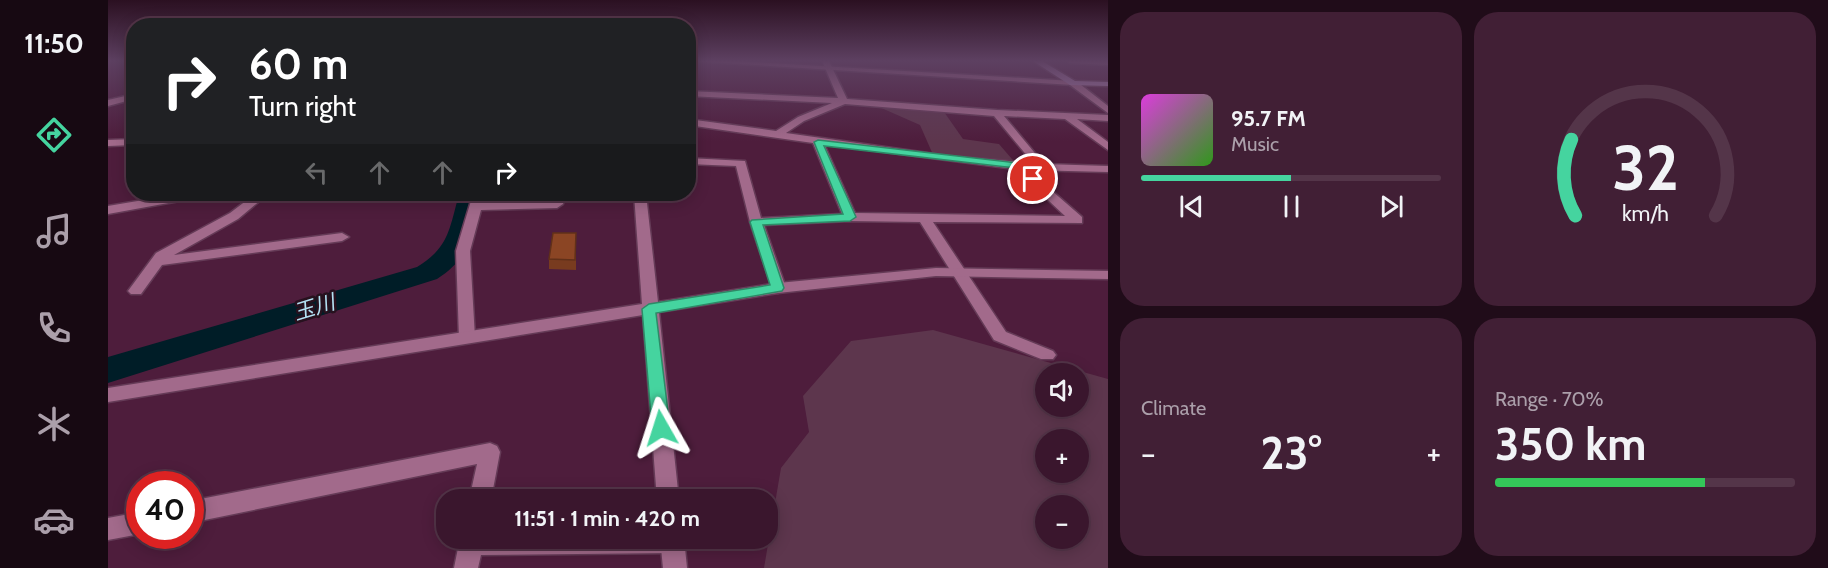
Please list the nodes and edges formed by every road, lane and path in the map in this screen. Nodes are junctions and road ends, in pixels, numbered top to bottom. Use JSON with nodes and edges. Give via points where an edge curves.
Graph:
{"nodes":[{"id":1,"x":838,"y":88,"type":"edge"},
{"id":2,"x":1079,"y":88,"type":"edge"},
{"id":3,"x":696,"y":93,"type":"edge"},
{"id":4,"x":126,"y":98,"type":"edge"},
{"id":5,"x":844,"y":101,"type":"junction"},
{"id":6,"x":108,"y":103,"type":"edge"},
{"id":7,"x":1108,"y":110,"type":"edge"},
{"id":8,"x":997,"y":113,"type":"junction"},
{"id":9,"x":1067,"y":116,"type":"junction"},
{"id":10,"x":1108,"y":118,"type":"edge"},
{"id":11,"x":696,"y":123,"type":"edge"},
{"id":12,"x":777,"y":135,"type":"junction"},
{"id":13,"x":126,"y":142,"type":"edge"},
{"id":14,"x":818,"y":142,"type":"junction"},
{"id":15,"x":108,"y":143,"type":"edge"},
{"id":16,"x":1108,"y":147,"type":"edge"},
{"id":17,"x":696,"y":161,"type":"edge"},
{"id":18,"x":1040,"y":165,"type":"junction"},
{"id":19,"x":1018,"y":166,"type":"junction"},
{"id":20,"x":1108,"y":169,"type":"edge"},
{"id":21,"x":158,"y":201,"type":"edge"},
{"id":22,"x":253,"y":201,"type":"edge"},
{"id":23,"x":478,"y":201,"type":"edge"},
{"id":24,"x":498,"y":201,"type":"edge"},
{"id":25,"x":558,"y":201,"type":"edge"},
{"id":26,"x":641,"y":201,"type":"edge"},
{"id":27,"x":108,"y":210,"type":"edge"},
{"id":28,"x":850,"y":217,"type":"junction"},
{"id":29,"x":922,"y":217,"type":"junction"},
{"id":30,"x":756,"y":222,"type":"junction"},
{"id":31,"x":342,"y":237,"type":"dead end"},
{"id":32,"x":158,"y":261,"type":"junction"},
{"id":33,"x":958,"y":272,"type":"junction"},
{"id":34,"x":1108,"y":275,"type":"edge"},
{"id":35,"x":777,"y":288,"type":"junction"},
{"id":36,"x":136,"y":291,"type":"dead end"},
{"id":37,"x":649,"y":309,"type":"junction"},
{"id":38,"x":467,"y":338,"type":"junction"},
{"id":39,"x":1047,"y":354,"type":"dead end"},
{"id":40,"x":108,"y":395,"type":"edge"},
{"id":41,"x":482,"y":489,"type":"edge"},
{"id":42,"x":667,"y":489,"type":"edge"},
{"id":43,"x":204,"y":509,"type":"edge"},
{"id":44,"x":126,"y":526,"type":"edge"},
{"id":45,"x":108,"y":529,"type":"edge"},
{"id":46,"x":470,"y":549,"type":"edge"},
{"id":47,"x":673,"y":549,"type":"edge"},
{"id":48,"x":466,"y":568,"type":"edge"},
{"id":49,"x":675,"y":568,"type":"edge"}],
"edges":[{"from":1,"to":5,"type":"street"},
{"from":2,"to":7,"type":"street"},
{"from":3,"to":5,"type":"street"},
{"from":4,"to":6,"type":"street"},
{"from":5,"to":8,"type":"street"},
{"from":5,"to":12,"type":"street","via":[[801,119]]},
{"from":8,"to":9,"type":"street"},
{"from":8,"to":18,"type":"street"},
{"from":9,"to":10,"type":"street"},
{"from":9,"to":16,"type":"street"},
{"from":11,"to":12,"type":"street"},
{"from":12,"to":14,"type":"street"},
{"from":13,"to":15,"type":"street"},
{"from":14,"to":19,"type":"street"},
{"from":14,"to":28,"type":"street"},
{"from":17,"to":30,"type":"street","via":[[741,163]]},
{"from":18,"to":19,"type":"street"},
{"from":18,"to":20,"type":"street"},
{"from":19,"to":29,"type":"street","via":[[1077,220]]},
{"from":21,"to":27,"type":"street"},
{"from":22,"to":32,"type":"street"},
{"from":23,"to":38,"type":"street","via":[[462,251]]},
{"from":24,"to":25,"type":"street"},
{"from":26,"to":37,"type":"street"},
{"from":28,"to":29,"type":"street"},
{"from":28,"to":30,"type":"street"},
{"from":29,"to":33,"type":"street"},
{"from":30,"to":35,"type":"street"},
{"from":31,"to":32,"type":"street"},
{"from":32,"to":36,"type":"street"},
{"from":33,"to":34,"type":"street"},
{"from":33,"to":35,"type":"street"},
{"from":33,"to":39,"type":"street","via":[[1000,336]]},
{"from":35,"to":37,"type":"street"},
{"from":37,"to":38,"type":"street"},
{"from":37,"to":42,"type":"street"},
{"from":38,"to":40,"type":"street"},
{"from":41,"to":43,"type":"street","via":[[490,452]]},
{"from":44,"to":45,"type":"street"},
{"from":46,"to":48,"type":"street"},
{"from":47,"to":49,"type":"street"}]}
